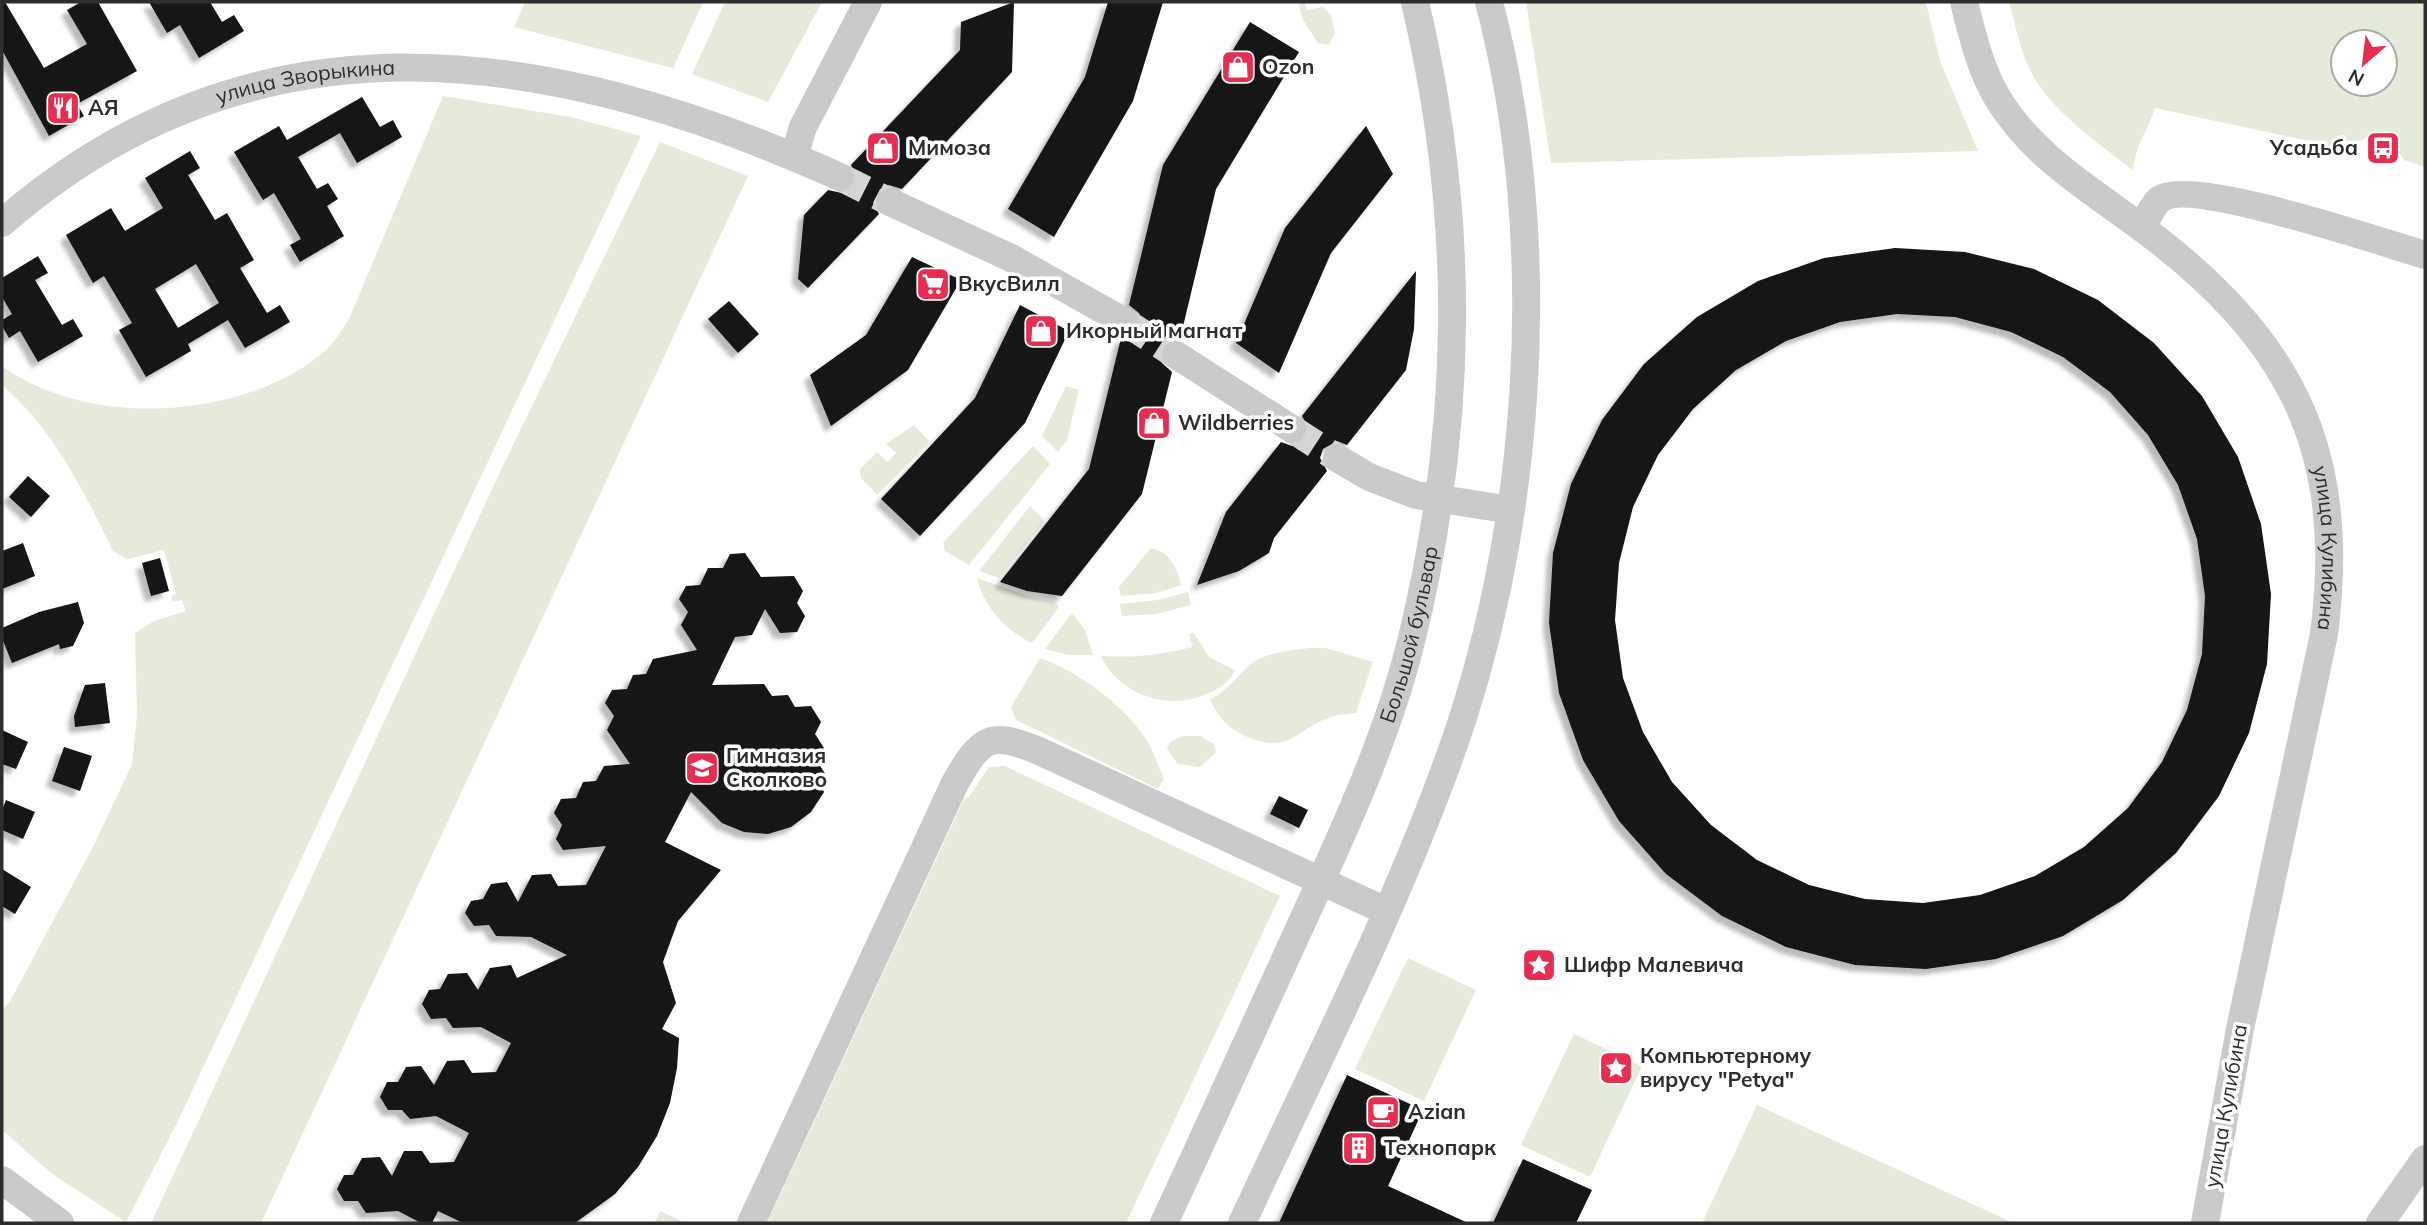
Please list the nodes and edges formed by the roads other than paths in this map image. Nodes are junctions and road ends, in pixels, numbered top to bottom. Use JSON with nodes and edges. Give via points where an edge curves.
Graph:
{"nodes":[{"id":1,"x":868,"y":2,"type":"edge"},
{"id":2,"x":1415,"y":2,"type":"edge"},
{"id":3,"x":1489,"y":2,"type":"edge"},
{"id":4,"x":1965,"y":2,"type":"edge"},
{"id":5,"x":794,"y":157,"type":"junction"},
{"id":6,"x":840,"y":177,"type":"tunnel mouth"},
{"id":7,"x":890,"y":202,"type":"tunnel mouth"},
{"id":8,"x":2,"y":223,"type":"edge"},
{"id":9,"x":2142,"y":228,"type":"junction"},
{"id":10,"x":2425,"y":255,"type":"edge"},
{"id":11,"x":1125,"y":322,"type":"tunnel mouth"},
{"id":12,"x":1176,"y":355,"type":"tunnel mouth"},
{"id":13,"x":1292,"y":429,"type":"tunnel mouth"},
{"id":14,"x":1337,"y":458,"type":"tunnel mouth"},
{"id":15,"x":1439,"y":500,"type":"junction"},
{"id":16,"x":1511,"y":510,"type":"junction"},
{"id":17,"x":1321,"y":881,"type":"junction"},
{"id":18,"x":1386,"y":911,"type":"junction"},
{"id":19,"x":2425,"y":1159,"type":"edge"},
{"id":20,"x":2,"y":1180,"type":"edge"},
{"id":21,"x":60,"y":1223,"type":"edge"},
{"id":22,"x":751,"y":1223,"type":"edge"},
{"id":23,"x":1164,"y":1223,"type":"edge"},
{"id":24,"x":1242,"y":1223,"type":"edge"},
{"id":25,"x":2205,"y":1223,"type":"edge"},
{"id":26,"x":2380,"y":1223,"type":"edge"}],
"edges":[{"from":1,"to":5,"type":"street","via":[[803,127]]},
{"from":2,"to":15,"type":"street","name":"Большой бульвар","via":[[1434,82],[1450,218],[1454,300],[1450,422]]},
{"from":3,"to":16,"type":"street","via":[[1511,115],[1525,273],[1524,378]]},
{"from":4,"to":9,"type":"street","name":"улица Кулибина","via":[[1983,66],[2008,115],[2062,170]]},
{"from":5,"to":6,"type":"street","name":"улица Зворыкина"},
{"from":5,"to":8,"type":"street","name":"улица Зворыкина","via":[[580,84],[455,64],[362,64],[235,89],[165,113],[86,157]]},
{"from":7,"to":11,"type":"street","via":[[1011,258]]},
{"from":9,"to":10,"type":"street","via":[[2160,199],[2176,194],[2230,198]]},
{"from":9,"to":25,"type":"street","name":"улица Кулибина","via":[[2218,292],[2253,330],[2278,367],[2314,443],[2330,532],[2332,578],[2324,634],[2240,1030]]},
{"from":12,"to":13,"type":"street"},
{"from":14,"to":15,"type":"street","via":[[1380,482]]},
{"from":15,"to":16,"type":"street"},
{"from":15,"to":17,"type":"street","name":"Большой бульвар","via":[[1412,639],[1374,755]]},
{"from":16,"to":18,"type":"street","via":[[1473,686],[1444,772]]},
{"from":17,"to":18,"type":"street"},
{"from":17,"to":22,"type":"street","via":[[1039,751],[1010,739],[987,740],[975,749],[956,783]]},
{"from":17,"to":23,"type":"street","name":"Большой бульвар"},
{"from":18,"to":24,"type":"street"},
{"from":19,"to":26,"type":"street"},
{"from":20,"to":21,"type":"street"}]}
